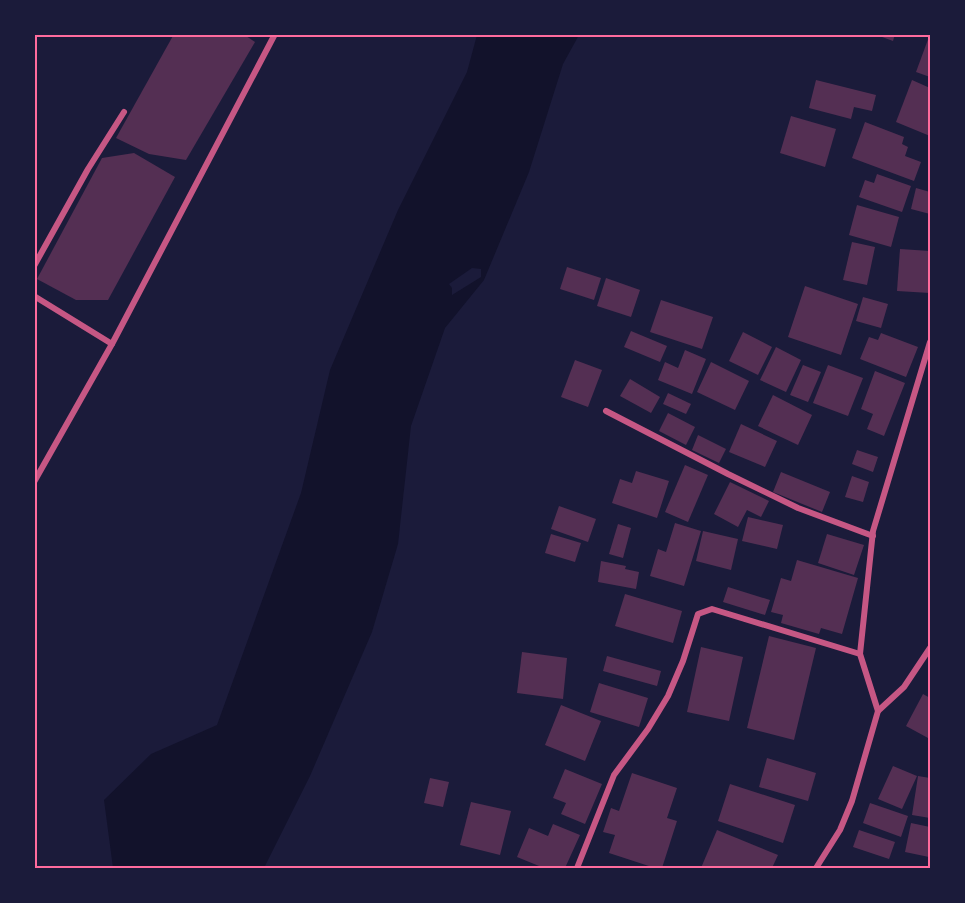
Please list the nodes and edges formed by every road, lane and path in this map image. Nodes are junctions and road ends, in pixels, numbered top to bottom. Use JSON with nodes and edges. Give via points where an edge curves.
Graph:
{"nodes":[{"id":1,"x":275,"y":34,"type":"edge"},
{"id":2,"x":124,"y":112,"type":"dead end"},
{"id":3,"x":34,"y":266,"type":"edge"},
{"id":4,"x":34,"y":296,"type":"edge"},
{"id":5,"x":930,"y":342,"type":"edge"},
{"id":6,"x":112,"y":344,"type":"junction"},
{"id":7,"x":606,"y":411,"type":"dead end"},
{"id":8,"x":34,"y":482,"type":"edge"},
{"id":9,"x":873,"y":536,"type":"junction"},
{"id":10,"x":930,"y":648,"type":"edge"},
{"id":11,"x":860,"y":654,"type":"junction"},
{"id":12,"x":878,"y":711,"type":"junction"},
{"id":13,"x":577,"y":868,"type":"edge"},
{"id":14,"x":816,"y":868,"type":"edge"}],
"edges":[{"from":1,"to":6,"type":"street"},
{"from":2,"to":3,"type":"street"},
{"from":4,"to":6,"type":"street"},
{"from":5,"to":9,"type":"street"},
{"from":6,"to":8,"type":"street"},
{"from":7,"to":9,"type":"street","via":[[798,508]]},
{"from":9,"to":11,"type":"street"},
{"from":10,"to":12,"type":"street","via":[[904,687]]},
{"from":11,"to":12,"type":"street"},
{"from":11,"to":13,"type":"street","via":[[712,609],[698,614],[668,696],[614,775]]},
{"from":12,"to":14,"type":"street","via":[[852,801],[840,830]]}]}
